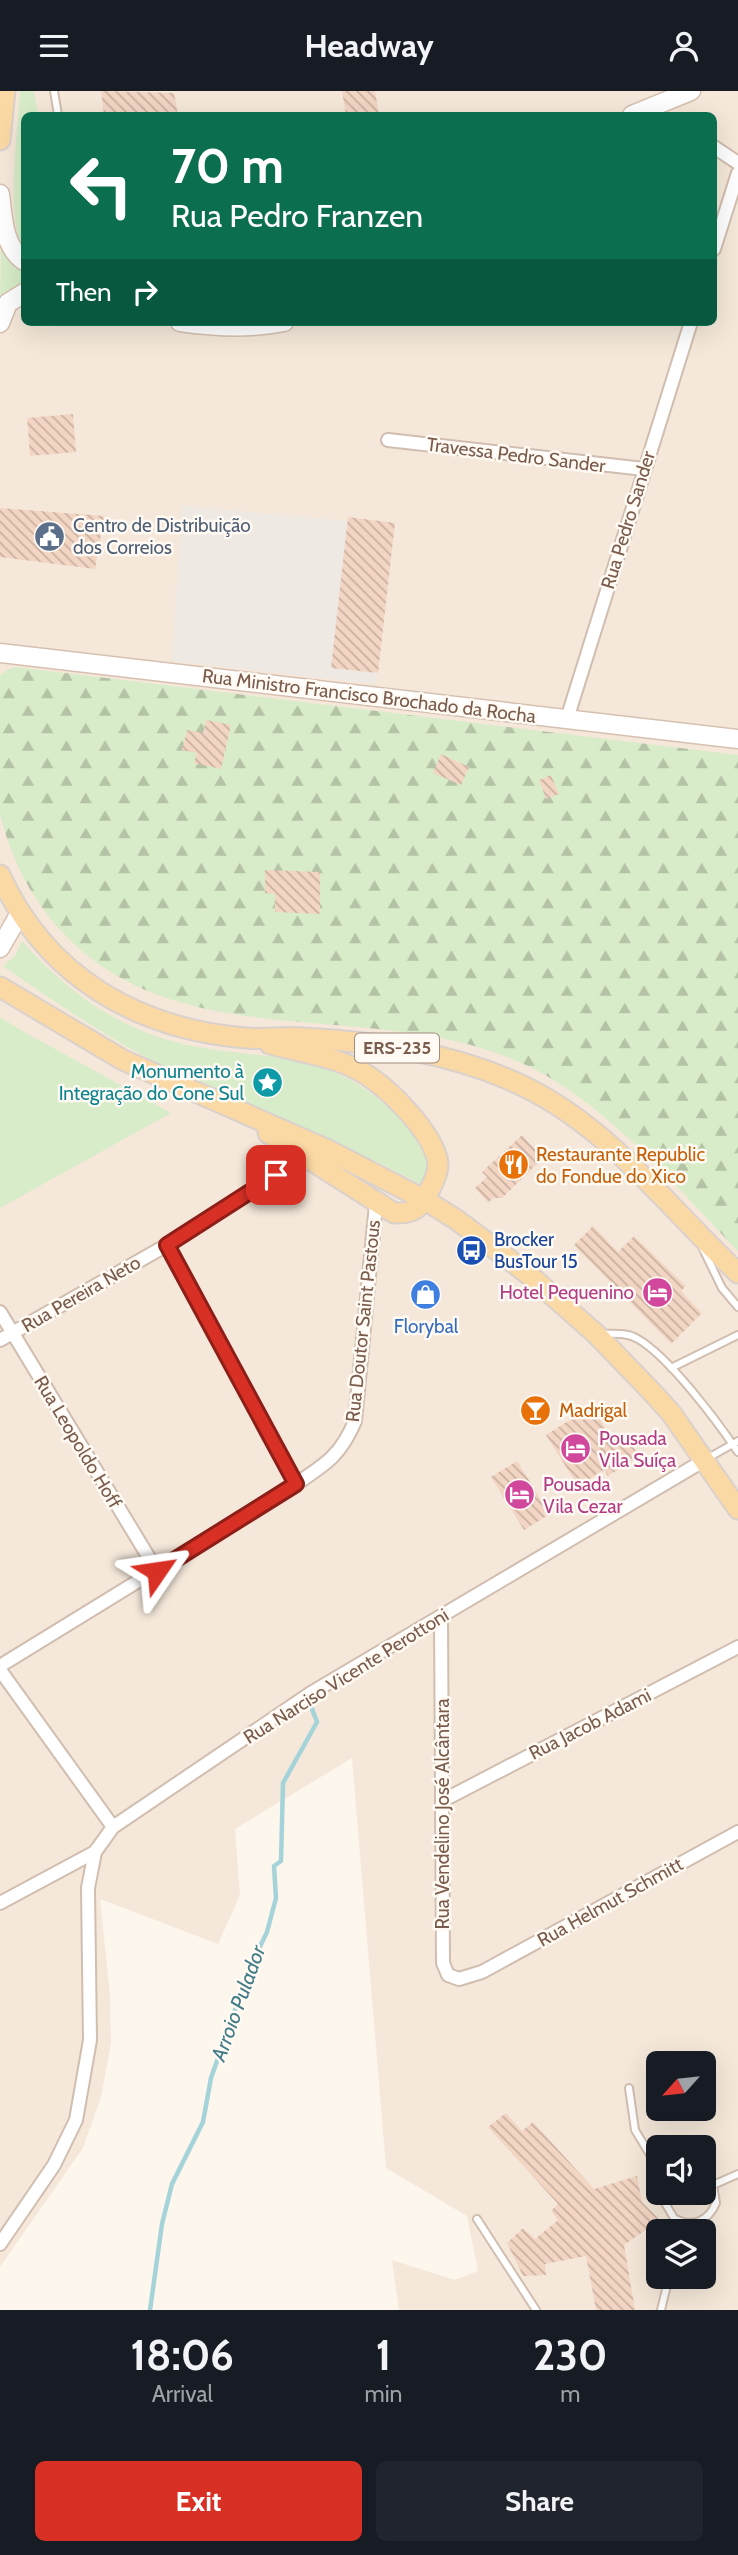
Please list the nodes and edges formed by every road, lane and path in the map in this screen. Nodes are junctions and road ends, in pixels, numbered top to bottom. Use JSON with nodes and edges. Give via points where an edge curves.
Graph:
{"nodes":[{"id":1,"x":5,"y":91,"type":"edge"},
{"id":2,"x":54,"y":91,"type":"edge"},
{"id":3,"x":691,"y":91,"type":"edge"},
{"id":4,"x":658,"y":111,"type":"edge"},
{"id":5,"x":58,"y":112,"type":"edge"},
{"id":6,"x":0,"y":140,"type":"edge"},
{"id":7,"x":717,"y":149,"type":"edge"},
{"id":8,"x":738,"y":163,"type":"edge"},
{"id":9,"x":738,"y":173,"type":"edge"},
{"id":10,"x":0,"y":194,"type":"edge"},
{"id":11,"x":717,"y":240,"type":"edge"},
{"id":12,"x":21,"y":258,"type":"edge"},
{"id":13,"x":21,"y":295,"type":"edge"},
{"id":14,"x":0,"y":323,"type":"edge"},
{"id":15,"x":206,"y":326,"type":"edge"},
{"id":16,"x":265,"y":326,"type":"edge"},
{"id":17,"x":690,"y":326,"type":"edge"},
{"id":18,"x":388,"y":440,"type":"dead end"},
{"id":19,"x":644,"y":469,"type":"junction"},
{"id":20,"x":0,"y":653,"type":"edge"},
{"id":21,"x":567,"y":719,"type":"junction"},
{"id":22,"x":738,"y":739,"type":"edge"},
{"id":23,"x":0,"y":874,"type":"edge"},
{"id":24,"x":19,"y":915,"type":"junction"},
{"id":25,"x":0,"y":948,"type":"edge"},
{"id":26,"x":0,"y":988,"type":"edge"},
{"id":27,"x":246,"y":1038,"type":"junction"},
{"id":28,"x":236,"y":1111,"type":"junction"},
{"id":29,"x":304,"y":1157,"type":"junction"},
{"id":30,"x":425,"y":1200,"type":"junction"},
{"id":31,"x":376,"y":1204,"type":"junction"},
{"id":32,"x":696,"y":1234,"type":"junction"},
{"id":33,"x":167,"y":1245,"type":"junction"},
{"id":34,"x":738,"y":1273,"type":"edge"},
{"id":35,"x":738,"y":1307,"type":"edge"},
{"id":36,"x":0,"y":1312,"type":"edge"},
{"id":37,"x":12,"y":1333,"type":"junction"},
{"id":38,"x":596,"y":1334,"type":"junction"},
{"id":39,"x":738,"y":1335,"type":"edge"},
{"id":40,"x":0,"y":1340,"type":"edge"},
{"id":41,"x":671,"y":1368,"type":"junction"},
{"id":42,"x":735,"y":1443,"type":"edge"},
{"id":43,"x":738,"y":1452,"type":"edge"},
{"id":44,"x":703,"y":1461,"type":"junction"},
{"id":45,"x":296,"y":1484,"type":"junction"},
{"id":46,"x":737,"y":1507,"type":"edge"},
{"id":47,"x":157,"y":1571,"type":"junction"},
{"id":48,"x":441,"y":1617,"type":"junction"},
{"id":49,"x":738,"y":1647,"type":"edge"},
{"id":50,"x":0,"y":1668,"type":"edge"},
{"id":51,"x":442,"y":1801,"type":"junction"},
{"id":52,"x":113,"y":1827,"type":"junction"},
{"id":53,"x":738,"y":1832,"type":"edge"},
{"id":54,"x":95,"y":1852,"type":"junction"},
{"id":55,"x":0,"y":1903,"type":"edge"},
{"id":56,"x":482,"y":1972,"type":"joint"},
{"id":57,"x":629,"y":2088,"type":"dead end"},
{"id":58,"x":646,"y":2148,"type":"edge"},
{"id":59,"x":738,"y":2174,"type":"edge"},
{"id":60,"x":716,"y":2184,"type":"edge"},
{"id":61,"x":667,"y":2205,"type":"edge"},
{"id":62,"x":715,"y":2205,"type":"edge"},
{"id":63,"x":477,"y":2219,"type":"dead end"},
{"id":64,"x":678,"y":2219,"type":"edge"},
{"id":65,"x":704,"y":2219,"type":"edge"},
{"id":66,"x":0,"y":2244,"type":"edge"},
{"id":67,"x":666,"y":2289,"type":"edge"},
{"id":68,"x":536,"y":2310,"type":"edge"},
{"id":69,"x":661,"y":2310,"type":"edge"}],
"edges":[{"from":1,"to":6,"type":"main road"},
{"from":2,"to":5,"type":"lane"},
{"from":3,"to":4,"type":"street"},
{"from":7,"to":8,"type":"street"},
{"from":9,"to":11,"type":"street"},
{"from":10,"to":12,"type":"street","via":[[5,233]]},
{"from":13,"to":14,"type":"street","via":[[8,303]]},
{"from":15,"to":16,"type":"street"},
{"from":17,"to":19,"type":"street","name":"Rua Pedro Sander"},
{"from":18,"to":19,"type":"street","name":"Travessa Pedro Sander"},
{"from":19,"to":21,"type":"street","name":"Rua Pedro Sander"},
{"from":20,"to":21,"type":"street","name":"Rua Ministro Francisco Brochado da Rocha"},
{"from":21,"to":22,"type":"street","name":"Rua Ministro Francisco Brochado da Rocha"},
{"from":23,"to":24,"type":"main road","number":"ERS-235"},
{"from":24,"to":25,"type":"street"},
{"from":24,"to":27,"type":"main road","number":"ERS-235","via":[[59,962],[133,1011],[163,1022]]},
{"from":26,"to":28,"type":"main road","via":[[124,1060]]},
{"from":27,"to":30,"type":"main road","via":[[340,1062],[388,1092],[427,1138],[437,1158],[438,1174]]},
{"from":27,"to":32,"type":"main road","number":"ERS-235","via":[[302,1037],[410,1049],[467,1063],[513,1081],[559,1105],[605,1138]]},
{"from":28,"to":29,"type":"main road"},
{"from":28,"to":30,"type":"main road","via":[[328,1150]]},
{"from":29,"to":31,"type":"main road"},
{"from":29,"to":33,"type":"street","name":"Rua Pereira Neto"},
{"from":30,"to":31,"type":"main road","via":[[407,1214]]},
{"from":30,"to":38,"type":"main road","via":[[528,1274]]},
{"from":31,"to":45,"type":"street","name":"Rua Doutor Saint Pastous","via":[[355,1421],[345,1446]]},
{"from":32,"to":34,"type":"main road","number":"ERS-235"},
{"from":32,"to":35,"type":"lane","via":[[722,1288]]},
{"from":33,"to":37,"type":"street","name":"Rua Pereira Neto"},
{"from":33,"to":45,"type":"street"},
{"from":36,"to":37,"type":"street","name":"Rua Leopoldo Hoff"},
{"from":37,"to":40,"type":"street","name":"Rua Pereira Neto"},
{"from":37,"to":47,"type":"street","name":"Rua Leopoldo Hoff"},
{"from":38,"to":41,"type":"lane","via":[[639,1339]]},
{"from":38,"to":44,"type":"main road","via":[[671,1413]]},
{"from":39,"to":41,"type":"lane"},
{"from":41,"to":42,"type":"lane"},
{"from":42,"to":43,"type":"lane"},
{"from":42,"to":44,"type":"lane"},
{"from":44,"to":46,"type":"main road"},
{"from":44,"to":48,"type":"street","name":"Rua Narciso Vicente Perottoni"},
{"from":45,"to":47,"type":"street","name":"Rua Doutor Saint Pastous"},
{"from":47,"to":50,"type":"street","name":"Rua Doutor Saint Pastous"},
{"from":48,"to":51,"type":"street","name":"Rua Vendelino José Alcântara"},
{"from":48,"to":52,"type":"street","name":"Rua Narciso Vicente Perottoni","via":[[311,1693]]},
{"from":49,"to":51,"type":"street","name":"Rua Jacob Adami"},
{"from":50,"to":52,"type":"street"},
{"from":51,"to":56,"type":"street","name":"Rua Vendelino José Alcântara","via":[[443,1962],[448,1975],[459,1979]]},
{"from":52,"to":54,"type":"street","name":"Rua Narciso Vicente Perottoni"},
{"from":53,"to":56,"type":"street","name":"Rua Helmut Schmitt"},
{"from":54,"to":55,"type":"street","name":"Rua Narciso Vicente Perottoni"},
{"from":54,"to":66,"type":"street","via":[[88,1888],[90,2040],[76,2120],[54,2165]]},
{"from":57,"to":58,"type":"lane","via":[[635,2130]]},
{"from":59,"to":60,"type":"lane"},
{"from":61,"to":64,"type":"lane"},
{"from":62,"to":65,"type":"lane"},
{"from":63,"to":68,"type":"lane"},
{"from":67,"to":69,"type":"lane"}]}
